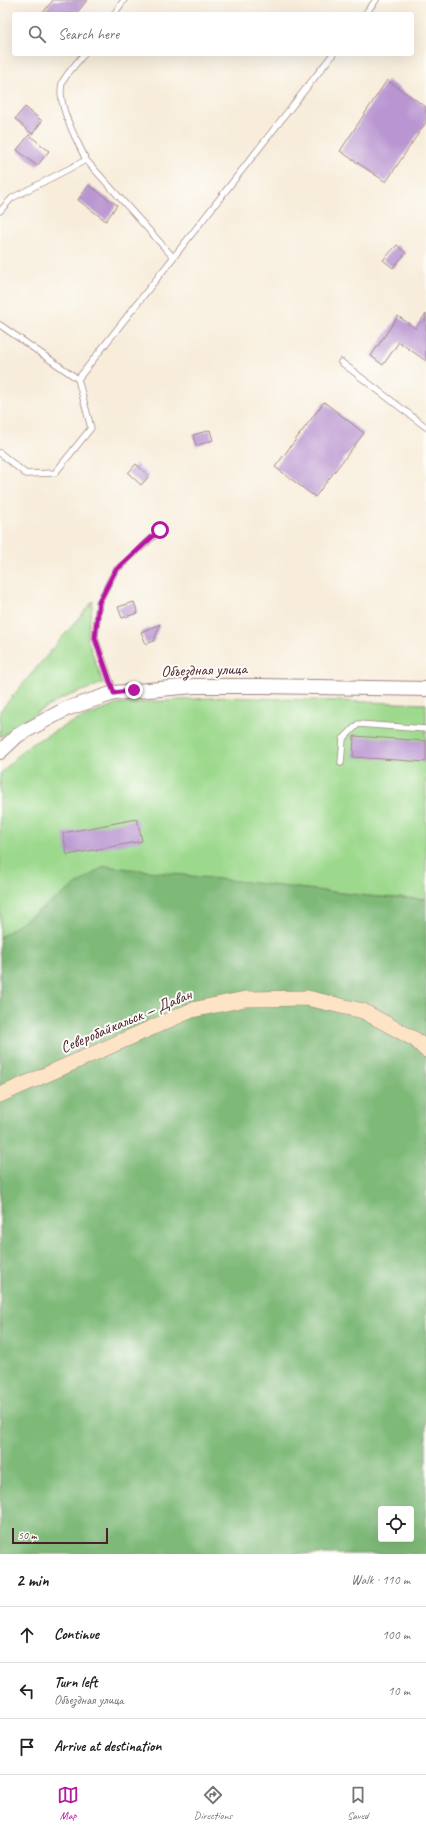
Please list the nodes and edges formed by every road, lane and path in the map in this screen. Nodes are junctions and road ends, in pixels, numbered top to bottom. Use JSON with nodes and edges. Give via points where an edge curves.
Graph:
{"nodes":[{"id":1,"x":124,"y":0,"type":"edge"},
{"id":2,"x":376,"y":0,"type":"edge"},
{"id":3,"x":115,"y":12,"type":"edge"},
{"id":4,"x":367,"y":12,"type":"edge"},
{"id":5,"x":82,"y":56,"type":"edge"},
{"id":6,"x":331,"y":56,"type":"edge"},
{"id":7,"x":86,"y":160,"type":"junction"},
{"id":8,"x":0,"y":211,"type":"edge"},
{"id":9,"x":174,"y":257,"type":"junction"},
{"id":10,"x":0,"y":326,"type":"edge"},
{"id":11,"x":341,"y":362,"type":"dead end"},
{"id":12,"x":78,"y":379,"type":"junction"},
{"id":13,"x":426,"y":427,"type":"edge"},
{"id":14,"x":0,"y":452,"type":"edge"},
{"id":15,"x":160,"y":530,"type":"dead end"},
{"id":16,"x":426,"y":689,"type":"edge"},
{"id":17,"x":114,"y":693,"type":"junction"},
{"id":18,"x":426,"y":729,"type":"edge"},
{"id":19,"x":0,"y":752,"type":"edge"},
{"id":20,"x":341,"y":763,"type":"dead end"},
{"id":21,"x":426,"y":1050,"type":"edge"},
{"id":22,"x":0,"y":1095,"type":"edge"}],
"edges":[{"from":1,"to":3,"type":"lane"},
{"from":2,"to":4,"type":"lane"},
{"from":5,"to":7,"type":"lane","via":[[63,82],[61,98]]},
{"from":6,"to":9,"type":"lane"},
{"from":7,"to":8,"type":"lane","via":[[12,198]]},
{"from":7,"to":9,"type":"lane"},
{"from":9,"to":12,"type":"lane"},
{"from":10,"to":12,"type":"lane"},
{"from":11,"to":13,"type":"lane"},
{"from":12,"to":14,"type":"lane","via":[[91,428],[55,473],[26,474]]},
{"from":15,"to":17,"type":"lane","via":[[115,571],[99,602],[95,638]]},
{"from":16,"to":17,"type":"street","name":"Объездная улица","via":[[194,686]]},
{"from":17,"to":19,"type":"street","name":"Объездная улица","via":[[66,709],[18,735]]},
{"from":18,"to":20,"type":"lane","via":[[358,724],[343,739]]},
{"from":21,"to":22,"type":"main road","name":"Северобайкальск — Даван","via":[[416,1040],[363,1011],[307,998],[245,999],[192,1010]]}]}
